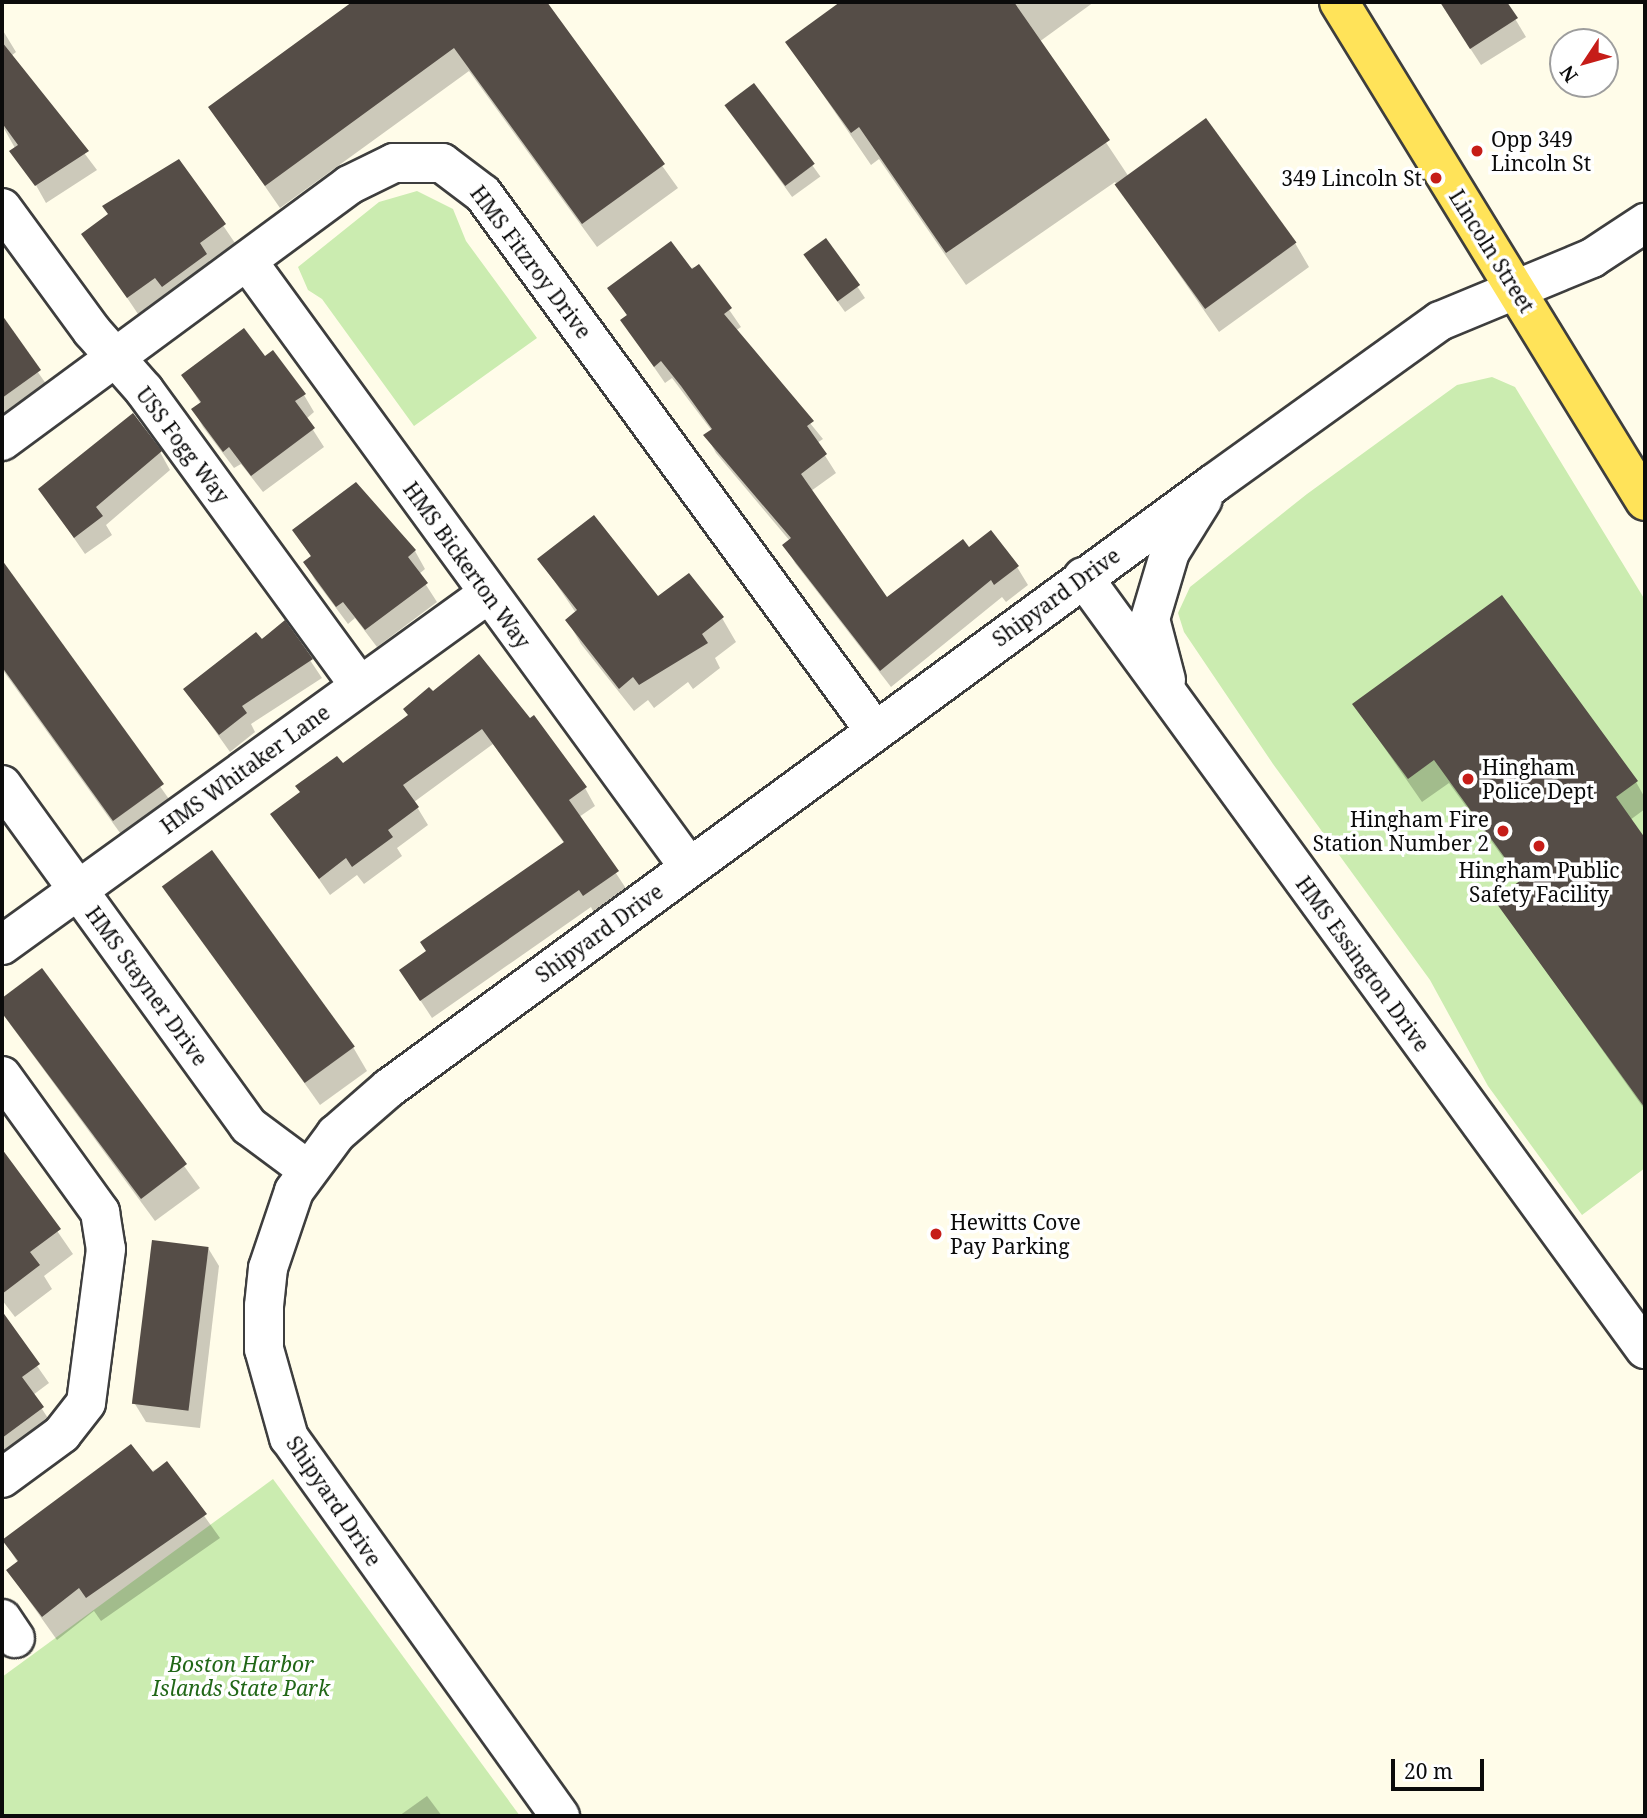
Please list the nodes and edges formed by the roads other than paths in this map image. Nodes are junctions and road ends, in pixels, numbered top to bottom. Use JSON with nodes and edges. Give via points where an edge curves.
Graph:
{"nodes":[{"id":1,"x":1339,"y":2,"type":"edge"},
{"id":2,"x":2,"y":208,"type":"edge"},
{"id":3,"x":1645,"y":223,"type":"edge"},
{"id":4,"x":248,"y":262,"type":"junction"},
{"id":5,"x":1517,"y":291,"type":"junction"},
{"id":6,"x":115,"y":358,"type":"junction"},
{"id":7,"x":2,"y":441,"type":"edge"},
{"id":8,"x":1213,"y":484,"type":"junction"},
{"id":9,"x":1645,"y":501,"type":"edge"},
{"id":10,"x":1083,"y":577,"type":"junction"},
{"id":11,"x":488,"y":594,"type":"junction"},
{"id":12,"x":360,"y":686,"type":"junction"},
{"id":13,"x":1171,"y":699,"type":"junction"},
{"id":14,"x":875,"y":731,"type":"junction"},
{"id":15,"x":2,"y":785,"type":"edge"},
{"id":16,"x":689,"y":867,"type":"junction"},
{"id":17,"x":78,"y":890,"type":"junction"},
{"id":18,"x":2,"y":945,"type":"edge"},
{"id":19,"x":2,"y":1076,"type":"edge"},
{"id":20,"x":309,"y":1170,"type":"junction"},
{"id":21,"x":1645,"y":1349,"type":"edge"},
{"id":22,"x":2,"y":1478,"type":"edge"},
{"id":23,"x":559,"y":1816,"type":"edge"}],
"edges":[{"from":1,"to":5,"type":"main road","name":"Lincoln Street"},
{"from":2,"to":6,"type":"street","name":"USS Fogg Way"},
{"from":3,"to":5,"type":"street","name":"Shipyard Drive","via":[[1592,258]]},
{"from":4,"to":6,"type":"street","name":"HMS Fitzroy Drive"},
{"from":4,"to":11,"type":"street","name":"HMS Bickerton Way"},
{"from":4,"to":14,"type":"street","name":"HMS Fitzroy Drive","via":[[349,186],[394,163],[442,163],[466,177]]},
{"from":5,"to":8,"type":"street","name":"Shipyard Drive","via":[[1440,321]]},
{"from":5,"to":9,"type":"main road","name":"Lincoln Street"},
{"from":6,"to":7,"type":"street","name":"HMS Fitzroy Drive"},
{"from":6,"to":12,"type":"street","name":"USS Fogg Way"},
{"from":8,"to":10,"type":"street","name":"Shipyard Drive"},
{"from":8,"to":13,"type":"street","via":[[1170,552],[1150,619]]},
{"from":10,"to":13,"type":"street","name":"HMS Essington Drive"},
{"from":10,"to":14,"type":"street","name":"Shipyard Drive"},
{"from":11,"to":12,"type":"street","name":"HMS Whitaker Lane"},
{"from":11,"to":16,"type":"street","name":"HMS Bickerton Way"},
{"from":12,"to":17,"type":"street","name":"HMS Whitaker Lane"},
{"from":13,"to":21,"type":"street","name":"HMS Essington Drive"},
{"from":14,"to":16,"type":"street","name":"Shipyard Drive"},
{"from":15,"to":17,"type":"street","name":"HMS Stayner Drive"},
{"from":16,"to":20,"type":"street","name":"Shipyard Drive","via":[[367,1104]]},
{"from":17,"to":18,"type":"street","name":"HMS Whitaker Lane"},
{"from":17,"to":20,"type":"street","name":"HMS Stayner Drive","via":[[249,1126]]},
{"from":19,"to":22,"type":"street","via":[[100,1212],[106,1249],[86,1403],[62,1434]]},
{"from":20,"to":23,"type":"street","name":"Shipyard Drive","via":[[281,1222],[264,1306],[264,1349],[289,1438]]}]}
